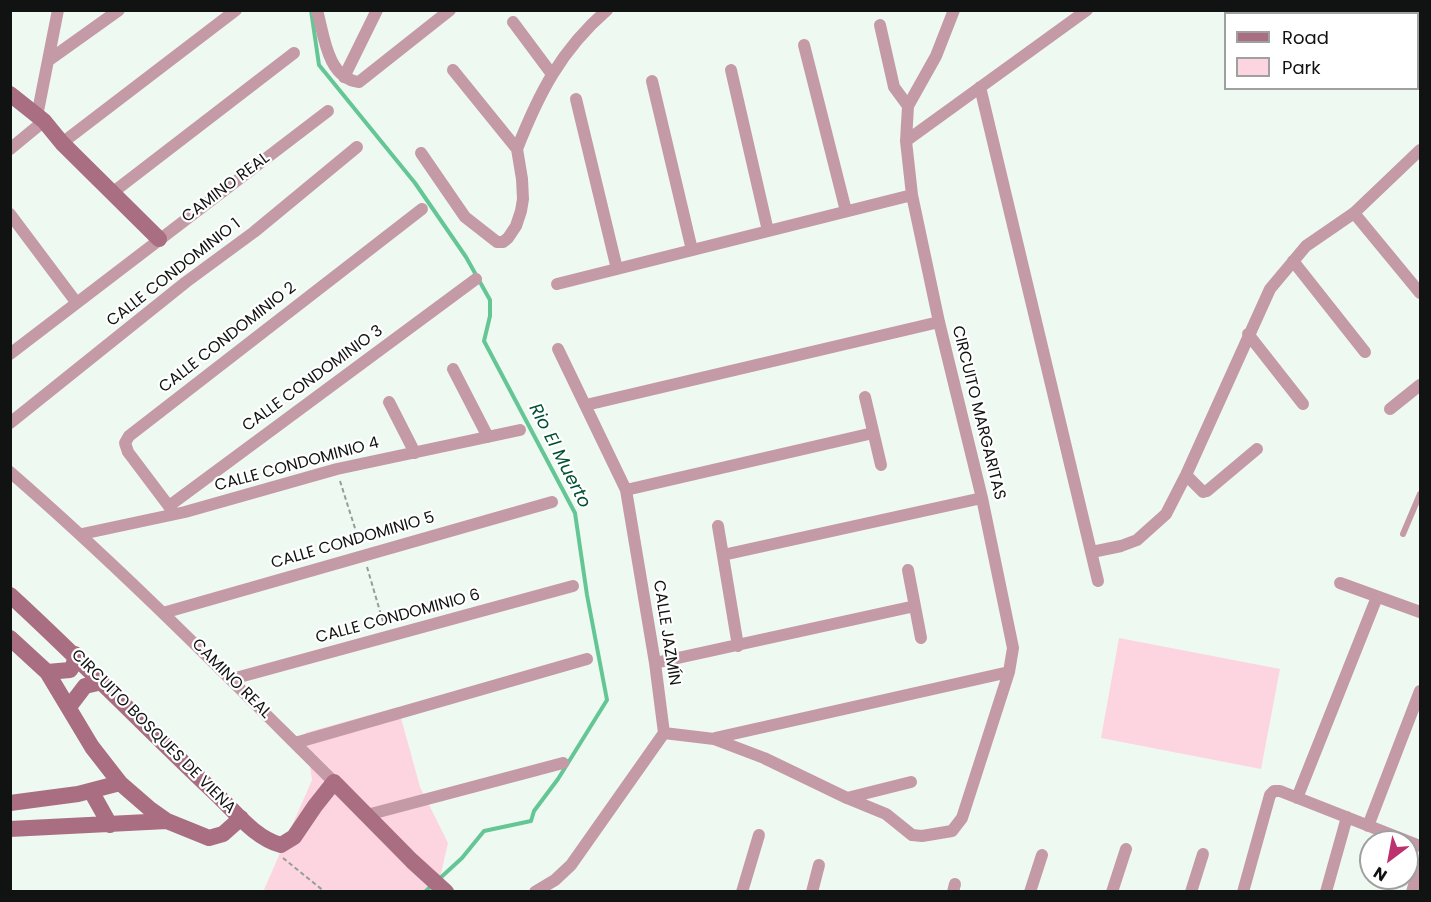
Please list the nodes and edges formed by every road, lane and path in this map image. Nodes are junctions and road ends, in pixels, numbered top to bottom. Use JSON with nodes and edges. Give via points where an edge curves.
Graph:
{"nodes":[{"id":1,"x":58,"y":10,"type":"edge"},
{"id":2,"x":119,"y":10,"type":"edge"},
{"id":3,"x":236,"y":10,"type":"edge"},
{"id":4,"x":317,"y":10,"type":"edge"},
{"id":5,"x":377,"y":10,"type":"edge"},
{"id":6,"x":450,"y":10,"type":"edge"},
{"id":7,"x":954,"y":10,"type":"edge"},
{"id":8,"x":1087,"y":10,"type":"edge"},
{"id":9,"x":606,"y":11,"type":"edge"},
{"id":10,"x":513,"y":22,"type":"dead end"},
{"id":11,"x":880,"y":25,"type":"dead end"},
{"id":12,"x":804,"y":45,"type":"dead end"},
{"id":13,"x":294,"y":53,"type":"dead end"},
{"id":14,"x":49,"y":60,"type":"junction"},
{"id":15,"x":453,"y":70,"type":"dead end"},
{"id":16,"x":731,"y":70,"type":"dead end"},
{"id":17,"x":551,"y":73,"type":"junction"},
{"id":18,"x":344,"y":77,"type":"junction"},
{"id":19,"x":652,"y":81,"type":"dead end"},
{"id":20,"x":980,"y":87,"type":"junction"},
{"id":21,"x":10,"y":94,"type":"edge"},
{"id":22,"x":576,"y":99,"type":"dead end"},
{"id":23,"x":908,"y":106,"type":"junction"},
{"id":24,"x":328,"y":111,"type":"dead end"},
{"id":25,"x":40,"y":118,"type":"junction"},
{"id":26,"x":906,"y":141,"type":"junction"},
{"id":27,"x":62,"y":143,"type":"junction"},
{"id":28,"x":357,"y":147,"type":"dead end"},
{"id":29,"x":10,"y":149,"type":"edge"},
{"id":30,"x":517,"y":149,"type":"junction"},
{"id":31,"x":1420,"y":150,"type":"edge"},
{"id":32,"x":421,"y":153,"type":"dead end"},
{"id":33,"x":112,"y":192,"type":"junction"},
{"id":34,"x":912,"y":195,"type":"junction"},
{"id":35,"x":422,"y":209,"type":"dead end"},
{"id":36,"x":846,"y":211,"type":"junction"},
{"id":37,"x":1354,"y":213,"type":"junction"},
{"id":38,"x":10,"y":214,"type":"edge"},
{"id":39,"x":768,"y":231,"type":"junction"},
{"id":40,"x":159,"y":239,"type":"junction"},
{"id":41,"x":692,"y":250,"type":"junction"},
{"id":42,"x":1293,"y":261,"type":"junction"},
{"id":43,"x":617,"y":269,"type":"junction"},
{"id":44,"x":476,"y":279,"type":"dead end"},
{"id":45,"x":557,"y":284,"type":"dead end"},
{"id":46,"x":1420,"y":293,"type":"edge"},
{"id":47,"x":76,"y":302,"type":"junction"},
{"id":48,"x":939,"y":322,"type":"junction"},
{"id":49,"x":1248,"y":334,"type":"junction"},
{"id":50,"x":558,"y":349,"type":"dead end"},
{"id":51,"x":1365,"y":352,"type":"dead end"},
{"id":52,"x":10,"y":354,"type":"edge"},
{"id":53,"x":453,"y":369,"type":"dead end"},
{"id":54,"x":1420,"y":385,"type":"edge"},
{"id":55,"x":865,"y":397,"type":"dead end"},
{"id":56,"x":389,"y":402,"type":"dead end"},
{"id":57,"x":1303,"y":404,"type":"dead end"},
{"id":58,"x":586,"y":405,"type":"junction"},
{"id":59,"x":1390,"y":409,"type":"dead end"},
{"id":60,"x":10,"y":423,"type":"edge"},
{"id":61,"x":520,"y":430,"type":"dead end"},
{"id":62,"x":873,"y":434,"type":"junction"},
{"id":63,"x":488,"y":437,"type":"junction"},
{"id":64,"x":1257,"y":449,"type":"dead end"},
{"id":65,"x":415,"y":453,"type":"junction"},
{"id":66,"x":880,"y":465,"type":"dead end"},
{"id":67,"x":10,"y":472,"type":"edge"},
{"id":68,"x":1186,"y":475,"type":"junction"},
{"id":69,"x":626,"y":490,"type":"junction"},
{"id":70,"x":1420,"y":494,"type":"edge"},
{"id":71,"x":982,"y":498,"type":"junction"},
{"id":72,"x":552,"y":502,"type":"dead end"},
{"id":73,"x":172,"y":509,"type":"junction"},
{"id":74,"x":718,"y":526,"type":"dead end"},
{"id":75,"x":82,"y":534,"type":"junction"},
{"id":76,"x":1403,"y":534,"type":"dead end"},
{"id":77,"x":1092,"y":552,"type":"junction"},
{"id":78,"x":723,"y":555,"type":"junction"},
{"id":79,"x":908,"y":570,"type":"dead end"},
{"id":80,"x":1098,"y":581,"type":"dead end"},
{"id":81,"x":1340,"y":583,"type":"dead end"},
{"id":82,"x":573,"y":586,"type":"dead end"},
{"id":83,"x":10,"y":595,"type":"edge"},
{"id":84,"x":1377,"y":597,"type":"junction"},
{"id":85,"x":915,"y":606,"type":"junction"},
{"id":86,"x":1420,"y":612,"type":"edge"},
{"id":87,"x":163,"y":613,"type":"junction"},
{"id":88,"x":10,"y":638,"type":"edge"},
{"id":89,"x":921,"y":638,"type":"dead end"},
{"id":90,"x":738,"y":646,"type":"junction"},
{"id":91,"x":75,"y":654,"type":"junction"},
{"id":92,"x":587,"y":659,"type":"dead end"},
{"id":93,"x":655,"y":663,"type":"junction"},
{"id":94,"x":47,"y":672,"type":"junction"},
{"id":95,"x":1010,"y":672,"type":"junction"},
{"id":96,"x":232,"y":679,"type":"junction"},
{"id":97,"x":102,"y":682,"type":"junction"},
{"id":98,"x":1420,"y":691,"type":"edge"},
{"id":99,"x":69,"y":707,"type":"junction"},
{"id":100,"x":664,"y":733,"type":"junction"},
{"id":101,"x":714,"y":739,"type":"junction"},
{"id":102,"x":295,"y":743,"type":"junction"},
{"id":103,"x":563,"y":763,"type":"dead end"},
{"id":104,"x":334,"y":782,"type":"junction"},
{"id":105,"x":911,"y":782,"type":"dead end"},
{"id":106,"x":120,"y":783,"type":"junction"},
{"id":107,"x":91,"y":791,"type":"junction"},
{"id":108,"x":847,"y":798,"type":"junction"},
{"id":109,"x":1297,"y":798,"type":"junction"},
{"id":110,"x":10,"y":803,"type":"edge"},
{"id":111,"x":366,"y":815,"type":"junction"},
{"id":112,"x":1347,"y":817,"type":"junction"},
{"id":113,"x":241,"y":818,"type":"junction"},
{"id":114,"x":167,"y":821,"type":"junction"},
{"id":115,"x":110,"y":825,"type":"junction"},
{"id":116,"x":1368,"y":825,"type":"junction"},
{"id":117,"x":10,"y":829,"type":"edge"},
{"id":118,"x":759,"y":835,"type":"dead end"},
{"id":119,"x":269,"y":842,"type":"junction"},
{"id":120,"x":1420,"y":846,"type":"edge"},
{"id":121,"x":1126,"y":849,"type":"dead end"},
{"id":122,"x":1203,"y":854,"type":"dead end"},
{"id":123,"x":1042,"y":855,"type":"dead end"},
{"id":124,"x":819,"y":865,"type":"dead end"},
{"id":125,"x":1420,"y":865,"type":"edge"},
{"id":126,"x":325,"y":891,"type":"edge"},
{"id":127,"x":446,"y":891,"type":"edge"},
{"id":128,"x":535,"y":891,"type":"edge"},
{"id":129,"x":742,"y":891,"type":"edge"},
{"id":130,"x":812,"y":891,"type":"edge"},
{"id":131,"x":1030,"y":891,"type":"edge"},
{"id":132,"x":1112,"y":891,"type":"edge"},
{"id":133,"x":1191,"y":891,"type":"edge"},
{"id":134,"x":1243,"y":891,"type":"edge"},
{"id":135,"x":1326,"y":891,"type":"edge"},
{"id":136,"x":1412,"y":891,"type":"edge"}],
"edges":[{"from":1,"to":14,"type":"street"},
{"from":2,"to":14,"type":"street"},
{"from":3,"to":27,"type":"street"},
{"from":4,"to":18,"type":"street","via":[[330,58]]},
{"from":5,"to":18,"type":"street"},
{"from":6,"to":18,"type":"street","via":[[359,82]]},
{"from":7,"to":23,"type":"street","via":[[936,56]]},
{"from":8,"to":20,"type":"street"},
{"from":9,"to":17,"type":"street","via":[[576,40]]},
{"from":10,"to":17,"type":"street"},
{"from":11,"to":23,"type":"street","via":[[894,87]]},
{"from":12,"to":36,"type":"street"},
{"from":13,"to":33,"type":"street"},
{"from":14,"to":25,"type":"street"},
{"from":15,"to":30,"type":"street"},
{"from":16,"to":39,"type":"street"},
{"from":17,"to":30,"type":"street"},
{"from":19,"to":41,"type":"street"},
{"from":20,"to":26,"type":"street"},
{"from":20,"to":77,"type":"street"},
{"from":21,"to":25,"type":"main road"},
{"from":22,"to":43,"type":"street"},
{"from":23,"to":26,"type":"street"},
{"from":24,"to":40,"type":"street","name":"CAMINO REAL"},
{"from":25,"to":27,"type":"main road"},
{"from":25,"to":29,"type":"street"},
{"from":26,"to":34,"type":"street"},
{"from":27,"to":33,"type":"main road"},
{"from":28,"to":60,"type":"street","name":"CALLE CONDOMINIO 1"},
{"from":30,"to":32,"type":"street","via":[[523,199],[516,226],[503,242],[497,242],[465,218]]},
{"from":31,"to":37,"type":"street"},
{"from":33,"to":40,"type":"main road"},
{"from":34,"to":36,"type":"street"},
{"from":34,"to":48,"type":"street"},
{"from":35,"to":73,"type":"street","name":"CALLE CONDOMINIO 2","via":[[129,436],[125,443],[128,452]]},
{"from":36,"to":39,"type":"street"},
{"from":37,"to":42,"type":"street","via":[[1306,246]]},
{"from":37,"to":46,"type":"street"},
{"from":38,"to":47,"type":"street"},
{"from":39,"to":41,"type":"street"},
{"from":40,"to":47,"type":"street","name":"CAMINO REAL"},
{"from":41,"to":43,"type":"street"},
{"from":42,"to":49,"type":"street","via":[[1270,289]]},
{"from":42,"to":51,"type":"street"},
{"from":43,"to":45,"type":"street"},
{"from":44,"to":73,"type":"street","name":"CALLE CONDOMINIO 3"},
{"from":47,"to":52,"type":"street","name":"CAMINO REAL"},
{"from":48,"to":58,"type":"street","name":"CIRCUITO MARGARITAS"},
{"from":48,"to":71,"type":"street","name":"CIRCUITO MARGARITAS"},
{"from":49,"to":57,"type":"street"},
{"from":49,"to":68,"type":"street"},
{"from":50,"to":58,"type":"street","name":"CALLE JAZMÍN"},
{"from":53,"to":63,"type":"street"},
{"from":54,"to":59,"type":"street"},
{"from":55,"to":62,"type":"street"},
{"from":56,"to":65,"type":"street"},
{"from":58,"to":69,"type":"street","name":"CALLE JAZMÍN"},
{"from":61,"to":63,"type":"street","name":"CALLE CONDOMINIO 4"},
{"from":62,"to":66,"type":"street"},
{"from":62,"to":69,"type":"street"},
{"from":63,"to":65,"type":"street","name":"CALLE CONDOMINIO 4"},
{"from":64,"to":68,"type":"street","via":[[1207,491],[1198,489]]},
{"from":65,"to":73,"type":"street","name":"CALLE CONDOMINIO 4","via":[[337,469],[185,512]]},
{"from":67,"to":75,"type":"street","name":"CAMINO REAL"},
{"from":68,"to":77,"type":"street","via":[[1166,514],[1150,530],[1137,540]]},
{"from":69,"to":93,"type":"street","name":"CALLE JAZMÍN"},
{"from":70,"to":76,"type":"lane"},
{"from":71,"to":78,"type":"street"},
{"from":71,"to":95,"type":"street","name":"CIRCUITO MARGARITAS","via":[[1012,648]]},
{"from":72,"to":87,"type":"street","name":"CALLE CONDOMINIO 5"},
{"from":73,"to":75,"type":"street","name":"CALLE CONDOMINIO 4"},
{"from":74,"to":78,"type":"street"},
{"from":75,"to":87,"type":"street","name":"CAMINO REAL"},
{"from":77,"to":80,"type":"street"},
{"from":78,"to":90,"type":"street"},
{"from":79,"to":85,"type":"street"},
{"from":81,"to":84,"type":"street"},
{"from":82,"to":96,"type":"street","name":"CALLE CONDOMINIO 6"},
{"from":83,"to":91,"type":"main road","name":"CIRCUITO BOSQUES DE VIENA"},
{"from":84,"to":86,"type":"street"},
{"from":84,"to":109,"type":"street"},
{"from":85,"to":89,"type":"street"},
{"from":85,"to":90,"type":"street"},
{"from":87,"to":96,"type":"street","name":"CAMINO REAL"},
{"from":88,"to":94,"type":"main road","name":"CIRCUITO BOSQUES DE VIENA"},
{"from":90,"to":93,"type":"street"},
{"from":91,"to":94,"type":"main road","via":[[70,670]]},
{"from":91,"to":97,"type":"main road","name":"CIRCUITO BOSQUES DE VIENA"},
{"from":92,"to":102,"type":"street"},
{"from":93,"to":100,"type":"street","name":"CALLE JAZMÍN"},
{"from":94,"to":99,"type":"main road","name":"CIRCUITO BOSQUES DE VIENA"},
{"from":95,"to":101,"type":"street"},
{"from":95,"to":108,"type":"street","name":"CIRCUITO MARGARITAS","via":[[962,818],[952,831],[912,835],[886,814]]},
{"from":96,"to":102,"type":"street","name":"CAMINO REAL"},
{"from":97,"to":99,"type":"main road","via":[[85,686]]},
{"from":97,"to":113,"type":"main road","name":"CIRCUITO BOSQUES DE VIENA"},
{"from":98,"to":116,"type":"street"},
{"from":99,"to":106,"type":"main road","name":"CIRCUITO BOSQUES DE VIENA","via":[[92,747]]},
{"from":100,"to":101,"type":"street"},
{"from":100,"to":128,"type":"street","via":[[571,865]]},
{"from":101,"to":108,"type":"street"},
{"from":102,"to":104,"type":"street","name":"CAMINO REAL"},
{"from":103,"to":111,"type":"street"},
{"from":104,"to":111,"type":"main road","name":"CAMINO REAL"},
{"from":104,"to":119,"type":"main road","via":[[294,837],[280,845]]},
{"from":105,"to":108,"type":"street"},
{"from":106,"to":107,"type":"main road"},
{"from":106,"to":114,"type":"main road","name":"CIRCUITO BOSQUES DE VIENA"},
{"from":107,"to":110,"type":"main road"},
{"from":107,"to":115,"type":"main road"},
{"from":109,"to":112,"type":"street"},
{"from":109,"to":134,"type":"street","via":[[1280,791],[1270,795]]},
{"from":111,"to":127,"type":"main road","name":"CAMINO REAL"},
{"from":112,"to":116,"type":"street"},
{"from":112,"to":135,"type":"street"},
{"from":113,"to":114,"type":"main road","name":"CIRCUITO BOSQUES DE VIENA","via":[[223,834],[209,838]]},
{"from":113,"to":119,"type":"main road"},
{"from":114,"to":115,"type":"main road"},
{"from":115,"to":117,"type":"main road"},
{"from":116,"to":120,"type":"street"},
{"from":118,"to":129,"type":"street"},
{"from":119,"to":126,"type":"path","via":[[285,861]]},
{"from":121,"to":132,"type":"street"},
{"from":122,"to":133,"type":"street"},
{"from":123,"to":131,"type":"street"},
{"from":124,"to":130,"type":"street"},
{"from":125,"to":136,"type":"street"}]}
